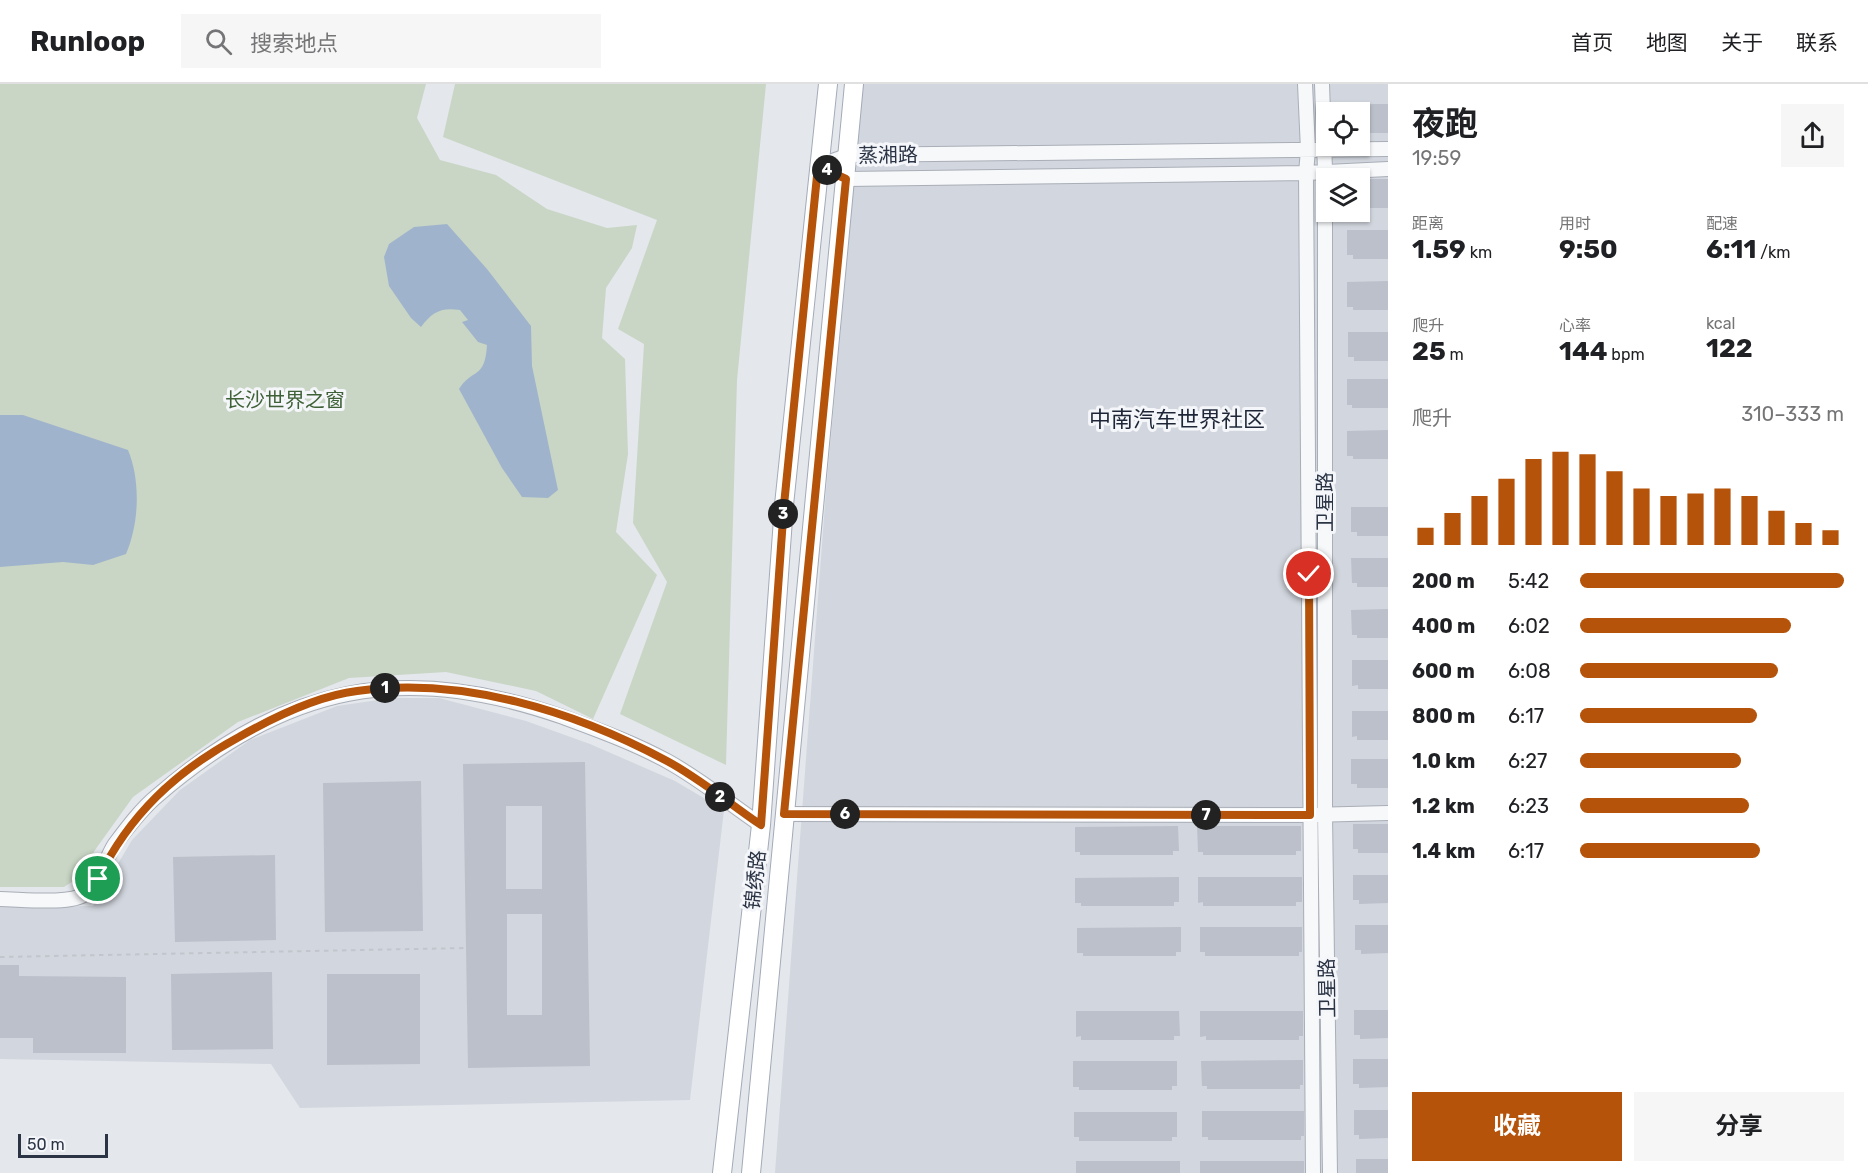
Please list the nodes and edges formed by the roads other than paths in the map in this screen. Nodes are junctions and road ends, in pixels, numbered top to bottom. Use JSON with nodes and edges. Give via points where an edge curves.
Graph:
{"nodes":[{"id":1,"x":828,"y":84,"type":"edge"},
{"id":2,"x":854,"y":84,"type":"edge"},
{"id":3,"x":1305,"y":84,"type":"edge"},
{"id":4,"x":1322,"y":84,"type":"edge"},
{"id":5,"x":1322,"y":102,"type":"edge"},
{"id":6,"x":1316,"y":149,"type":"edge"},
{"id":7,"x":1370,"y":149,"type":"edge"},
{"id":8,"x":1388,"y":149,"type":"edge"},
{"id":9,"x":1308,"y":150,"type":"junction"},
{"id":10,"x":849,"y":155,"type":"junction"},
{"id":11,"x":818,"y":166,"type":"junction"},
{"id":12,"x":1370,"y":169,"type":"edge"},
{"id":13,"x":1388,"y":169,"type":"edge"},
{"id":14,"x":1316,"y":171,"type":"edge"},
{"id":15,"x":1306,"y":173,"type":"junction"},
{"id":16,"x":846,"y":179,"type":"junction"},
{"id":17,"x":1324,"y":222,"type":"edge"},
{"id":18,"x":1388,"y":813,"type":"edge"},
{"id":19,"x":784,"y":814,"type":"junction"},
{"id":20,"x":1317,"y":815,"type":"junction"},
{"id":21,"x":761,"y":825,"type":"junction"},
{"id":22,"x":0,"y":899,"type":"edge"},
{"id":23,"x":722,"y":1173,"type":"edge"},
{"id":24,"x":751,"y":1173,"type":"edge"},
{"id":25,"x":1313,"y":1173,"type":"edge"},
{"id":26,"x":1330,"y":1173,"type":"edge"}],
"edges":[{"from":1,"to":11,"type":"main road","name":"锦绣路"},
{"from":2,"to":10,"type":"main road","name":"锦绣路"},
{"from":3,"to":9,"type":"street"},
{"from":4,"to":5,"type":"street","name":"卫星路"},
{"from":6,"to":9,"type":"street","name":"蒸湘路"},
{"from":7,"to":8,"type":"street","name":"蒸湘路"},
{"from":9,"to":10,"type":"street","name":"蒸湘路"},
{"from":9,"to":15,"type":"street"},
{"from":10,"to":11,"type":"street","name":"蒸湘路"},
{"from":10,"to":16,"type":"main road","name":"锦绣路"},
{"from":11,"to":16,"type":"street","name":"蒸湘路"},
{"from":11,"to":21,"type":"main road","name":"锦绣路","via":[[784,505]]},
{"from":12,"to":13,"type":"street","name":"蒸湘路"},
{"from":14,"to":15,"type":"street","name":"蒸湘路"},
{"from":15,"to":16,"type":"street","name":"蒸湘路"},
{"from":15,"to":20,"type":"street"},
{"from":16,"to":19,"type":"main road","name":"锦绣路"},
{"from":17,"to":20,"type":"street","name":"卫星路"},
{"from":18,"to":20,"type":"street"},
{"from":19,"to":20,"type":"street"},
{"from":19,"to":24,"type":"main road","name":"锦绣路"},
{"from":20,"to":25,"type":"street"},
{"from":20,"to":26,"type":"street","name":"卫星路"},
{"from":21,"to":22,"type":"street","via":[[668,762],[610,734],[528,705],[456,689],[405,686],[354,691],[306,705],[212,751],[154,797],[115,844],[98,879],[84,894],[64,899]]},
{"from":21,"to":23,"type":"main road","name":"锦绣路"}]}
